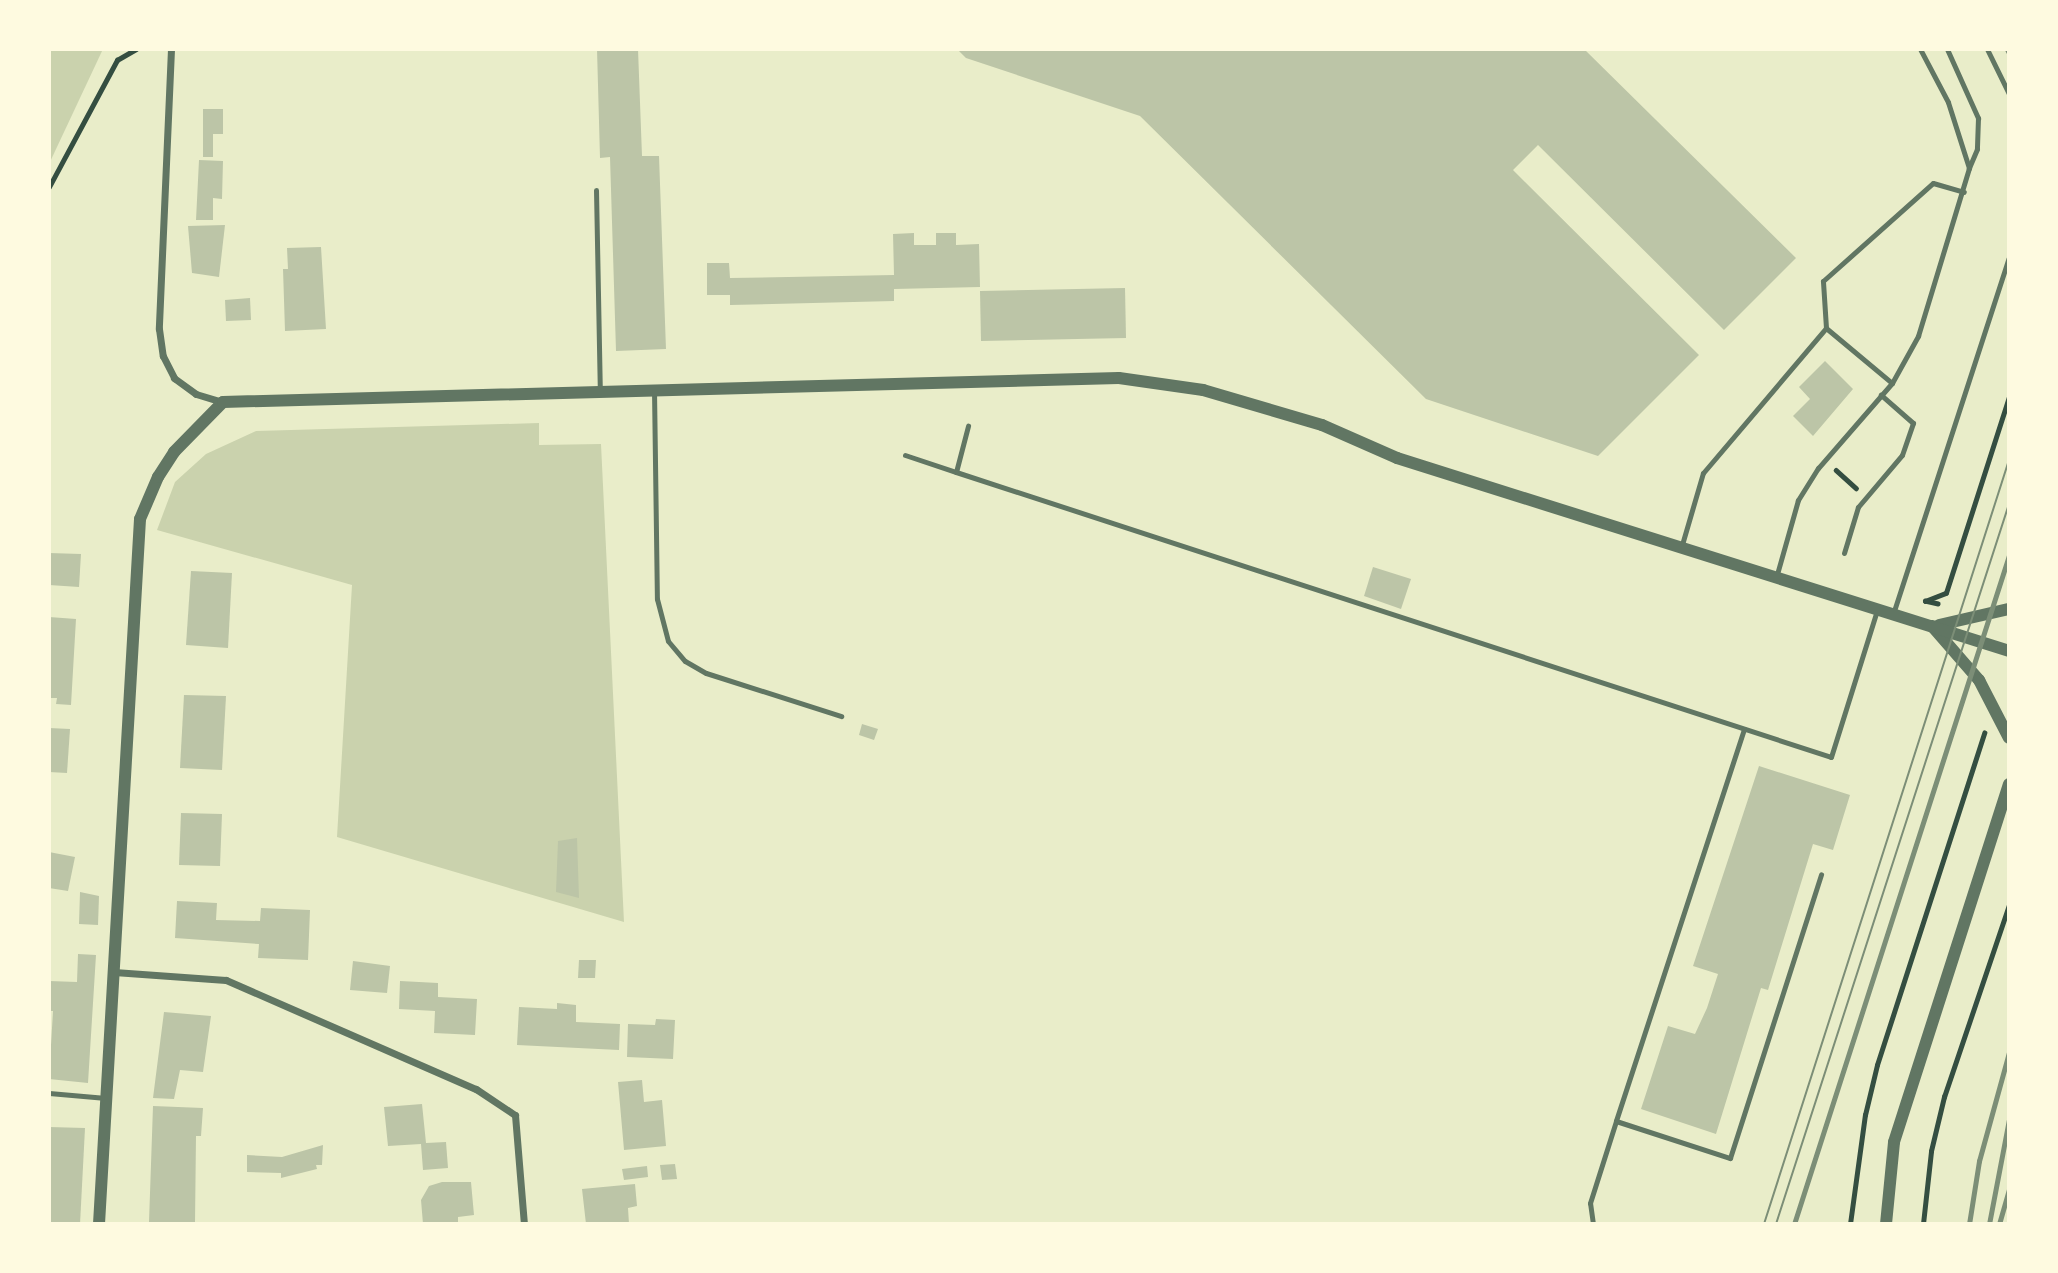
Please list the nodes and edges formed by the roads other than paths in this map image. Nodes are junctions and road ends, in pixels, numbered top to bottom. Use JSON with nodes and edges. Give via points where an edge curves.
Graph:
{"nodes":[{"id":1,"x":171,"y":49,"type":"edge"},
{"id":2,"x":1920,"y":49,"type":"edge"},
{"id":3,"x":1947,"y":49,"type":"edge"},
{"id":4,"x":1987,"y":49,"type":"edge"},
{"id":5,"x":2009,"y":94,"type":"edge"},
{"id":6,"x":1969,"y":169,"type":"junction"},
{"id":7,"x":596,"y":190,"type":"dead end"},
{"id":8,"x":1964,"y":192,"type":"junction"},
{"id":9,"x":2009,"y":258,"type":"edge"},
{"id":10,"x":1826,"y":328,"type":"junction"},
{"id":11,"x":1892,"y":383,"type":"junction"},
{"id":12,"x":654,"y":389,"type":"junction"},
{"id":13,"x":600,"y":390,"type":"junction"},
{"id":14,"x":1881,"y":395,"type":"junction"},
{"id":15,"x":223,"y":402,"type":"junction"},
{"id":16,"x":968,"y":426,"type":"dead end"},
{"id":17,"x":905,"y":455,"type":"dead end"},
{"id":18,"x":956,"y":472,"type":"junction"},
{"id":19,"x":1681,"y":548,"type":"junction"},
{"id":20,"x":1844,"y":553,"type":"dead end"},
{"id":21,"x":1776,"y":578,"type":"junction"},
{"id":22,"x":1878,"y":609,"type":"junction"},
{"id":23,"x":2009,"y":609,"type":"edge"},
{"id":24,"x":1893,"y":614,"type":"junction"},
{"id":25,"x":1931,"y":625,"type":"junction"},
{"id":26,"x":2009,"y":651,"type":"edge"},
{"id":27,"x":841,"y":716,"type":"dead end"},
{"id":28,"x":1744,"y":729,"type":"junction"},
{"id":29,"x":2009,"y":738,"type":"edge"},
{"id":30,"x":2009,"y":784,"type":"edge"},
{"id":31,"x":1821,"y":874,"type":"dead end"},
{"id":32,"x":114,"y":972,"type":"junction"},
{"id":33,"x":49,"y":1093,"type":"edge"},
{"id":34,"x":106,"y":1098,"type":"junction"},
{"id":35,"x":1616,"y":1121,"type":"junction"},
{"id":36,"x":99,"y":1224,"type":"edge"},
{"id":37,"x":524,"y":1224,"type":"edge"},
{"id":38,"x":1593,"y":1224,"type":"edge"},
{"id":39,"x":1886,"y":1224,"type":"edge"}],
"edges":[{"from":1,"to":15,"type":"street","via":[[159,328],[163,356],[174,378],[196,394]]},
{"from":2,"to":6,"type":"lane","via":[[1948,102]]},
{"from":3,"to":6,"type":"lane","via":[[1978,118],[1977,149]]},
{"from":4,"to":5,"type":"lane"},
{"from":6,"to":8,"type":"lane"},
{"from":7,"to":13,"type":"lane"},
{"from":8,"to":10,"type":"lane","via":[[1933,183],[1824,281]]},
{"from":8,"to":11,"type":"lane","via":[[1917,336]]},
{"from":9,"to":24,"type":"lane"},
{"from":10,"to":11,"type":"lane"},
{"from":10,"to":19,"type":"lane","via":[[1703,472]]},
{"from":11,"to":14,"type":"lane"},
{"from":12,"to":13,"type":"street"},
{"from":12,"to":19,"type":"street","via":[[1119,377],[1203,390]]},
{"from":12,"to":27,"type":"lane","via":[[657,598],[668,641],[685,661],[706,673]]},
{"from":13,"to":15,"type":"street"},
{"from":14,"to":20,"type":"lane","via":[[1913,423],[1902,456],[1858,507]]},
{"from":14,"to":21,"type":"lane","via":[[1798,500]]},
{"from":15,"to":32,"type":"street","via":[[174,452],[140,519]]},
{"from":16,"to":18,"type":"lane"},
{"from":17,"to":18,"type":"lane"},
{"from":18,"to":28,"type":"lane"},
{"from":19,"to":21,"type":"street"},
{"from":21,"to":22,"type":"street"},
{"from":22,"to":24,"type":"street"},
{"from":22,"to":28,"type":"lane","via":[[1831,757]]},
{"from":23,"to":25,"type":"street"},
{"from":24,"to":25,"type":"street"},
{"from":25,"to":26,"type":"street"},
{"from":25,"to":29,"type":"street","via":[[1993,703]]},
{"from":28,"to":35,"type":"lane"},
{"from":30,"to":39,"type":"street","via":[[1898,1131]]},
{"from":31,"to":35,"type":"lane","via":[[1730,1158]]},
{"from":32,"to":34,"type":"street"},
{"from":32,"to":37,"type":"street","via":[[226,980],[475,1089],[515,1115]]},
{"from":33,"to":34,"type":"lane"},
{"from":34,"to":36,"type":"street"},
{"from":35,"to":38,"type":"lane","via":[[1590,1203]]}]}
